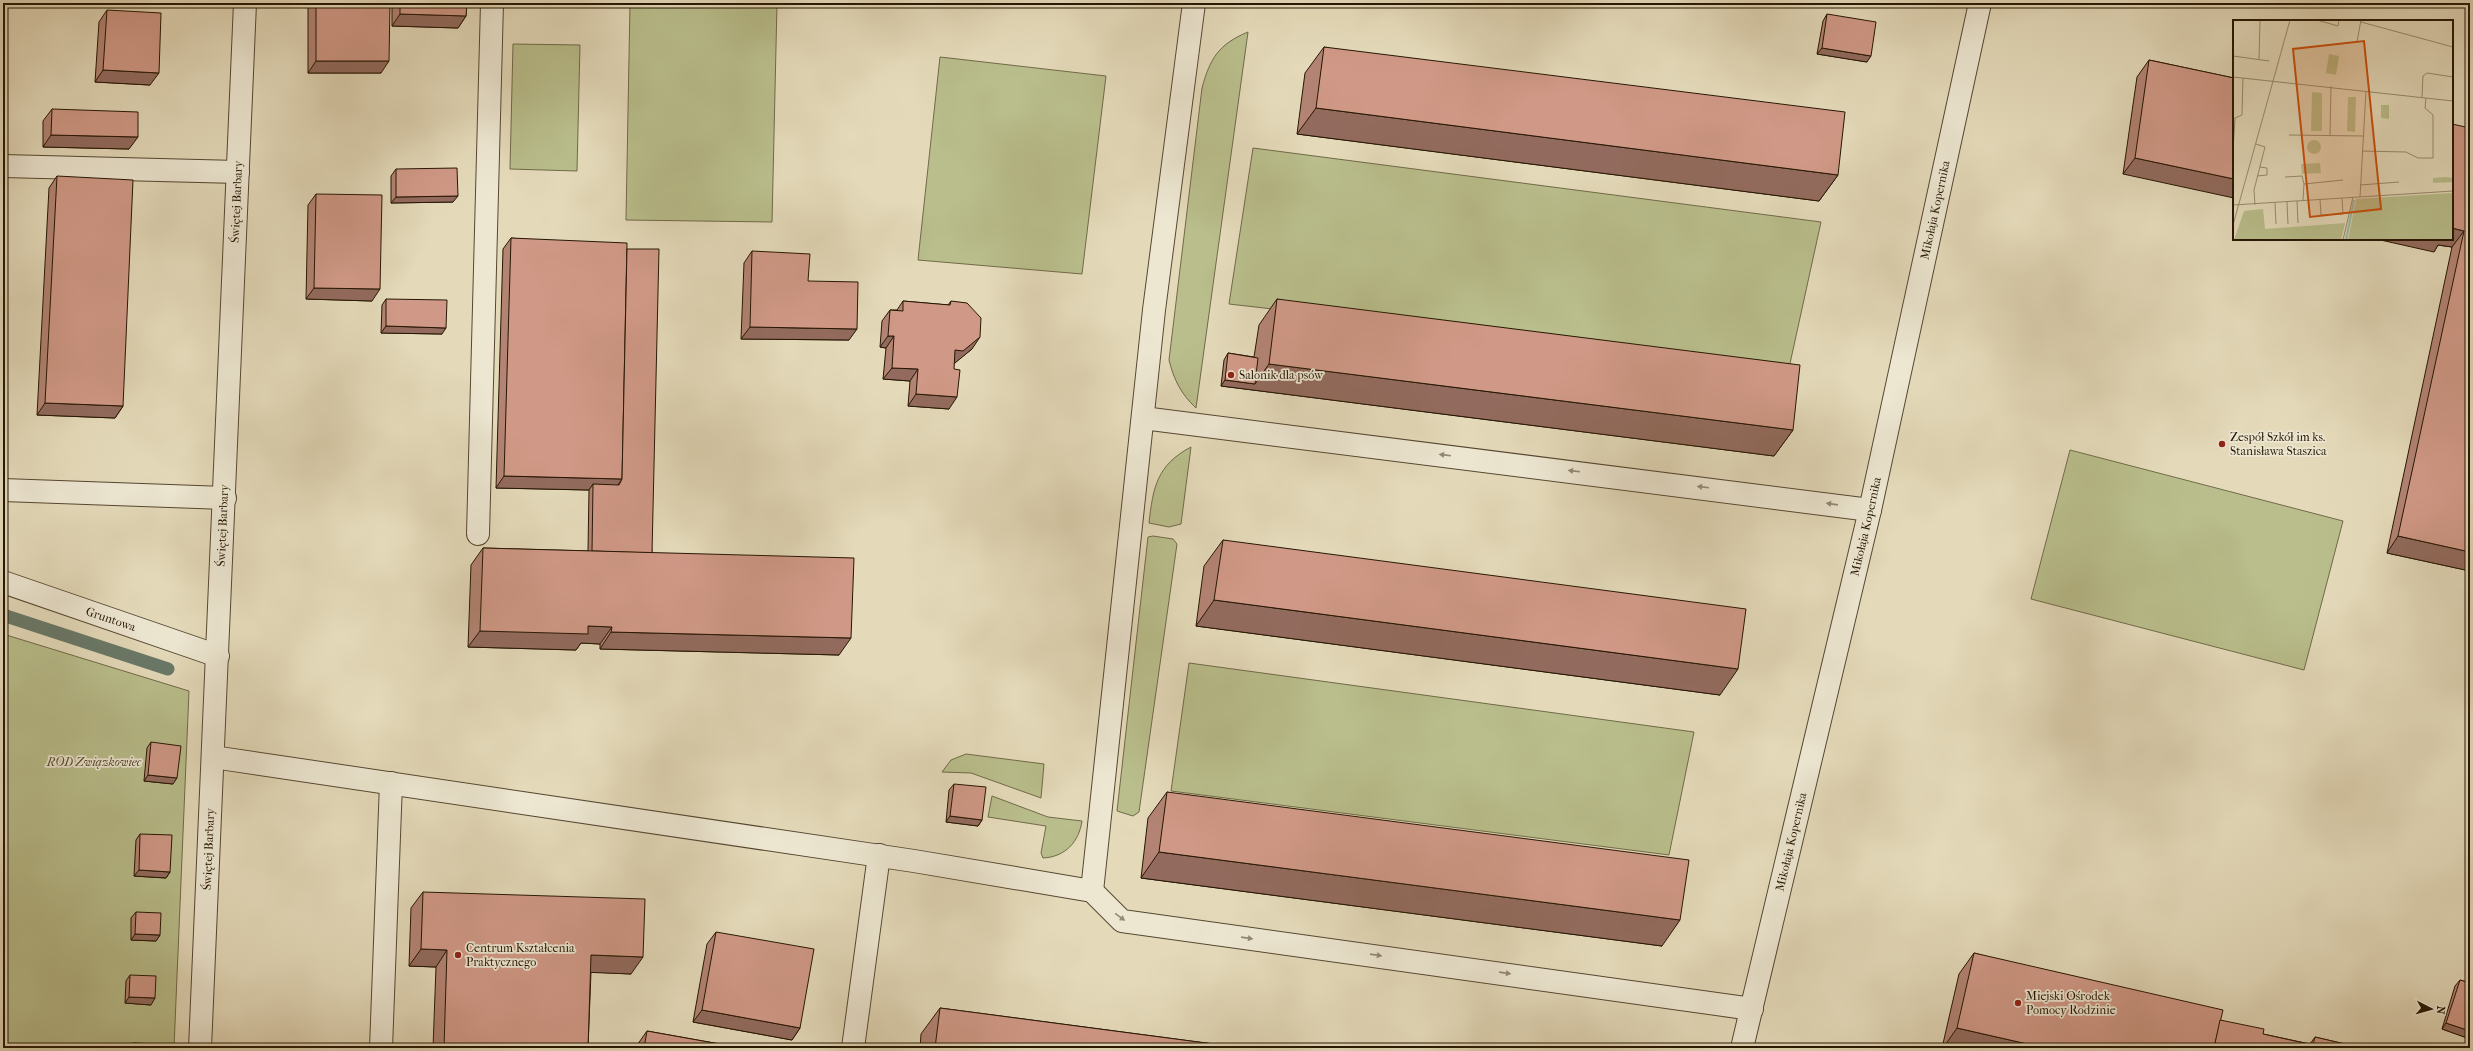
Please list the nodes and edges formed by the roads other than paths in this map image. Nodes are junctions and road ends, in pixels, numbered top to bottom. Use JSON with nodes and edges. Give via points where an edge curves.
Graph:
{"nodes":[{"id":1,"x":246,"y":3,"type":"edge"},
{"id":2,"x":492,"y":3,"type":"edge"},
{"id":3,"x":1194,"y":3,"type":"edge"},
{"id":4,"x":1980,"y":3,"type":"edge"},
{"id":5,"x":3,"y":166,"type":"edge"},
{"id":6,"x":238,"y":172,"type":"junction"},
{"id":7,"x":1143,"y":418,"type":"junction"},
{"id":8,"x":3,"y":490,"type":"edge"},
{"id":9,"x":225,"y":498,"type":"junction"},
{"id":10,"x":1870,"y":510,"type":"junction"},
{"id":11,"x":478,"y":534,"type":"dead end"},
{"id":12,"x":3,"y":582,"type":"edge"},
{"id":13,"x":218,"y":656,"type":"junction"},
{"id":14,"x":213,"y":756,"type":"junction"},
{"id":15,"x":391,"y":783,"type":"junction"},
{"id":16,"x":879,"y":855,"type":"junction"},
{"id":17,"x":1092,"y":891,"type":"junction"},
{"id":18,"x":1752,"y":1009,"type":"junction"},
{"id":19,"x":200,"y":1048,"type":"edge"},
{"id":20,"x":381,"y":1048,"type":"edge"},
{"id":21,"x":853,"y":1048,"type":"edge"},
{"id":22,"x":1742,"y":1048,"type":"edge"}],
"edges":[{"from":1,"to":6,"type":"street","name":"Świętej Barbary"},
{"from":2,"to":11,"type":"street"},
{"from":3,"to":7,"type":"street","via":[[1154,310]]},
{"from":4,"to":10,"type":"street","name":"Mikołaja Kopernika"},
{"from":5,"to":6,"type":"street"},
{"from":6,"to":9,"type":"street","name":"Świętej Barbary"},
{"from":10,"to":7,"type":"street","one_way":true},
{"from":7,"to":17,"type":"street"},
{"from":8,"to":9,"type":"street"},
{"from":9,"to":13,"type":"street","name":"Świętej Barbary"},
{"from":10,"to":18,"type":"street","name":"Mikołaja Kopernika"},
{"from":12,"to":13,"type":"street","name":"Gruntowa"},
{"from":13,"to":14,"type":"street","name":"Świętej Barbary"},
{"from":14,"to":15,"type":"street"},
{"from":14,"to":19,"type":"street","name":"Świętej Barbary"},
{"from":15,"to":16,"type":"street"},
{"from":15,"to":20,"type":"street"},
{"from":16,"to":17,"type":"street"},
{"from":16,"to":21,"type":"street"},
{"from":17,"to":18,"type":"street","one_way":true,"via":[[1122,920]]},
{"from":18,"to":22,"type":"street","name":"Mikołaja Kopernika"}]}
